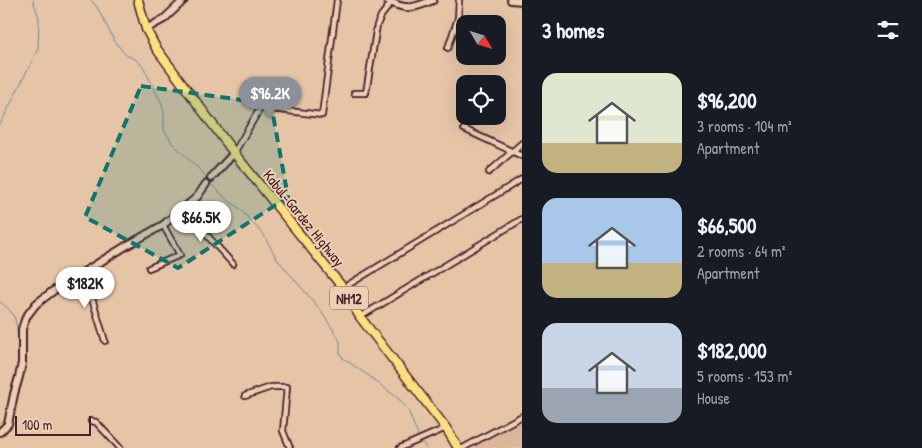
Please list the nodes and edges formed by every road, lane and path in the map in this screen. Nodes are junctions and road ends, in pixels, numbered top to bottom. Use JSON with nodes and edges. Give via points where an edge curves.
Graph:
{"nodes":[{"id":1,"x":138,"y":0,"type":"edge"},
{"id":2,"x":184,"y":0,"type":"edge"},
{"id":3,"x":337,"y":0,"type":"edge"},
{"id":4,"x":433,"y":0,"type":"edge"},
{"id":5,"x":460,"y":0,"type":"edge"},
{"id":6,"x":511,"y":0,"type":"edge"},
{"id":7,"x":389,"y":1,"type":"edge"},
{"id":8,"x":522,"y":1,"type":"edge"},
{"id":9,"x":146,"y":29,"type":"junction"},
{"id":10,"x":448,"y":48,"type":"dead end"},
{"id":11,"x":354,"y":92,"type":"dead end"},
{"id":12,"x":464,"y":129,"type":"dead end"},
{"id":13,"x":522,"y":142,"type":"edge"},
{"id":14,"x":511,"y":152,"type":"junction"},
{"id":15,"x":234,"y":153,"type":"junction"},
{"id":16,"x":522,"y":156,"type":"edge"},
{"id":17,"x":489,"y":172,"type":"dead end"},
{"id":18,"x":522,"y":178,"type":"edge"},
{"id":19,"x":183,"y":209,"type":"junction"},
{"id":20,"x":522,"y":219,"type":"edge"},
{"id":21,"x":163,"y":225,"type":"junction"},
{"id":22,"x":233,"y":264,"type":"dead end"},
{"id":23,"x":149,"y":268,"type":"dead end"},
{"id":24,"x":84,"y":272,"type":"junction"},
{"id":25,"x":343,"y":288,"type":"junction"},
{"id":26,"x":360,"y":317,"type":"junction"},
{"id":27,"x":105,"y":341,"type":"dead end"},
{"id":28,"x":244,"y":396,"type":"dead end"},
{"id":29,"x":522,"y":416,"type":"edge"},
{"id":30,"x":91,"y":421,"type":"dead end"},
{"id":31,"x":446,"y":428,"type":"junction"},
{"id":32,"x":0,"y":432,"type":"edge"},
{"id":33,"x":120,"y":448,"type":"edge"},
{"id":34,"x":290,"y":448,"type":"edge"},
{"id":35,"x":400,"y":448,"type":"edge"},
{"id":36,"x":458,"y":448,"type":"edge"},
{"id":37,"x":463,"y":448,"type":"edge"}],
"edges":[{"from":1,"to":9,"type":"highway","name":"Kabul-Gardez Highway","number":"NH12"},
{"from":2,"to":9,"type":"street","via":[[164,19]]},
{"from":3,"to":15,"type":"street","via":[[322,114],[271,110],[262,106]]},
{"from":4,"to":7,"type":"street","via":[[404,8]]},
{"from":5,"to":10,"type":"street"},
{"from":6,"to":8,"type":"street"},
{"from":7,"to":11,"type":"street","via":[[377,25],[366,93]]},
{"from":9,"to":15,"type":"highway","name":"Kabul-Gardez Highway","number":"NH12","via":[[156,48]]},
{"from":12,"to":14,"type":"street"},
{"from":13,"to":14,"type":"street"},
{"from":14,"to":16,"type":"street"},
{"from":14,"to":17,"type":"street"},
{"from":15,"to":19,"type":"street"},
{"from":15,"to":25,"type":"highway","name":"Kabul-Gardez Highway","number":"NH12"},
{"from":18,"to":25,"type":"street"},
{"from":19,"to":21,"type":"street"},
{"from":19,"to":22,"type":"street"},
{"from":20,"to":26,"type":"street"},
{"from":21,"to":23,"type":"street","via":[[180,255]]},
{"from":21,"to":24,"type":"street"},
{"from":24,"to":27,"type":"street"},
{"from":24,"to":32,"type":"street","via":[[36,304],[26,317],[22,329],[19,377],[8,424]]},
{"from":25,"to":26,"type":"highway","name":"Kabul-Gardez Highway","number":"NH12"},
{"from":26,"to":31,"type":"highway","name":"Kabul-Gardez Highway","number":"NH12"},
{"from":28,"to":34,"type":"street","via":[[287,387],[284,431]]},
{"from":29,"to":37,"type":"street"},
{"from":30,"to":33,"type":"street","via":[[96,422]]},
{"from":31,"to":35,"type":"street"},
{"from":31,"to":36,"type":"highway","name":"Kabul-Gardez Highway","number":"NH12"}]}
